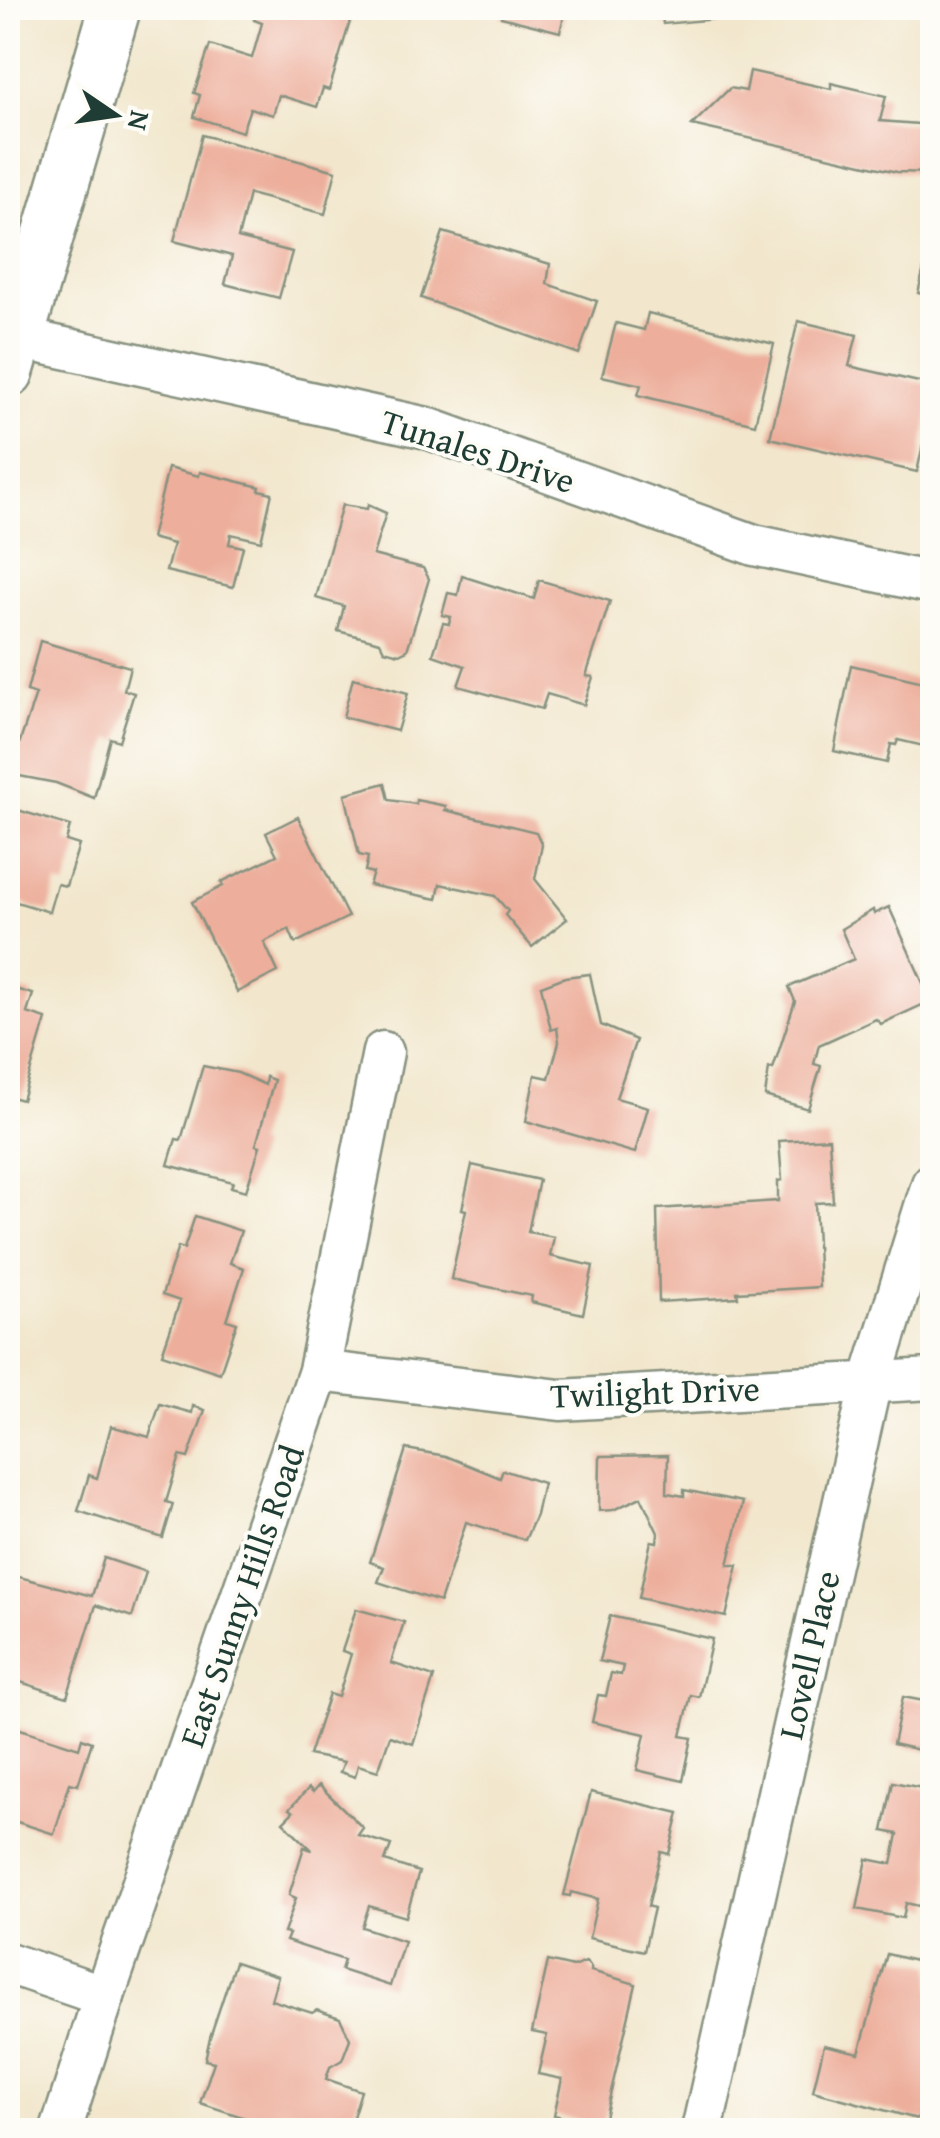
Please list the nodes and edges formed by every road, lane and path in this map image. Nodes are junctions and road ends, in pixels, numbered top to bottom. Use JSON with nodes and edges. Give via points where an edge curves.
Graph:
{"nodes":[{"id":1,"x":116,"y":8,"type":"edge"},
{"id":2,"x":13,"y":355,"type":"edge"},
{"id":3,"x":932,"y":583,"type":"edge"},
{"id":4,"x":383,"y":1052,"type":"dead end"},
{"id":5,"x":932,"y":1184,"type":"edge"},
{"id":6,"x":319,"y":1371,"type":"junction"},
{"id":7,"x":932,"y":1379,"type":"edge"},
{"id":8,"x":872,"y":1382,"type":"junction"},
{"id":9,"x":8,"y":1963,"type":"edge"},
{"id":10,"x":104,"y":1996,"type":"junction"},
{"id":11,"x":61,"y":2130,"type":"edge"},
{"id":12,"x":702,"y":2130,"type":"edge"}],
"edges":[{"from":1,"to":2,"type":"street"},
{"from":2,"to":3,"type":"street","name":"Tunales Drive","via":[[427,428],[754,546]]},
{"from":4,"to":6,"type":"street","name":"East Sunny Hills Road"},
{"from":5,"to":8,"type":"street","name":"Lovell Place"},
{"from":6,"to":8,"type":"street","name":"Twilight Drive","via":[[560,1400]]},
{"from":6,"to":10,"type":"street","name":"East Sunny Hills Road"},
{"from":7,"to":8,"type":"street","name":"Twilight Drive"},
{"from":8,"to":12,"type":"street","name":"Lovell Place"},
{"from":9,"to":10,"type":"street"},
{"from":10,"to":11,"type":"street","name":"East Sunny Hills Road"}]}
